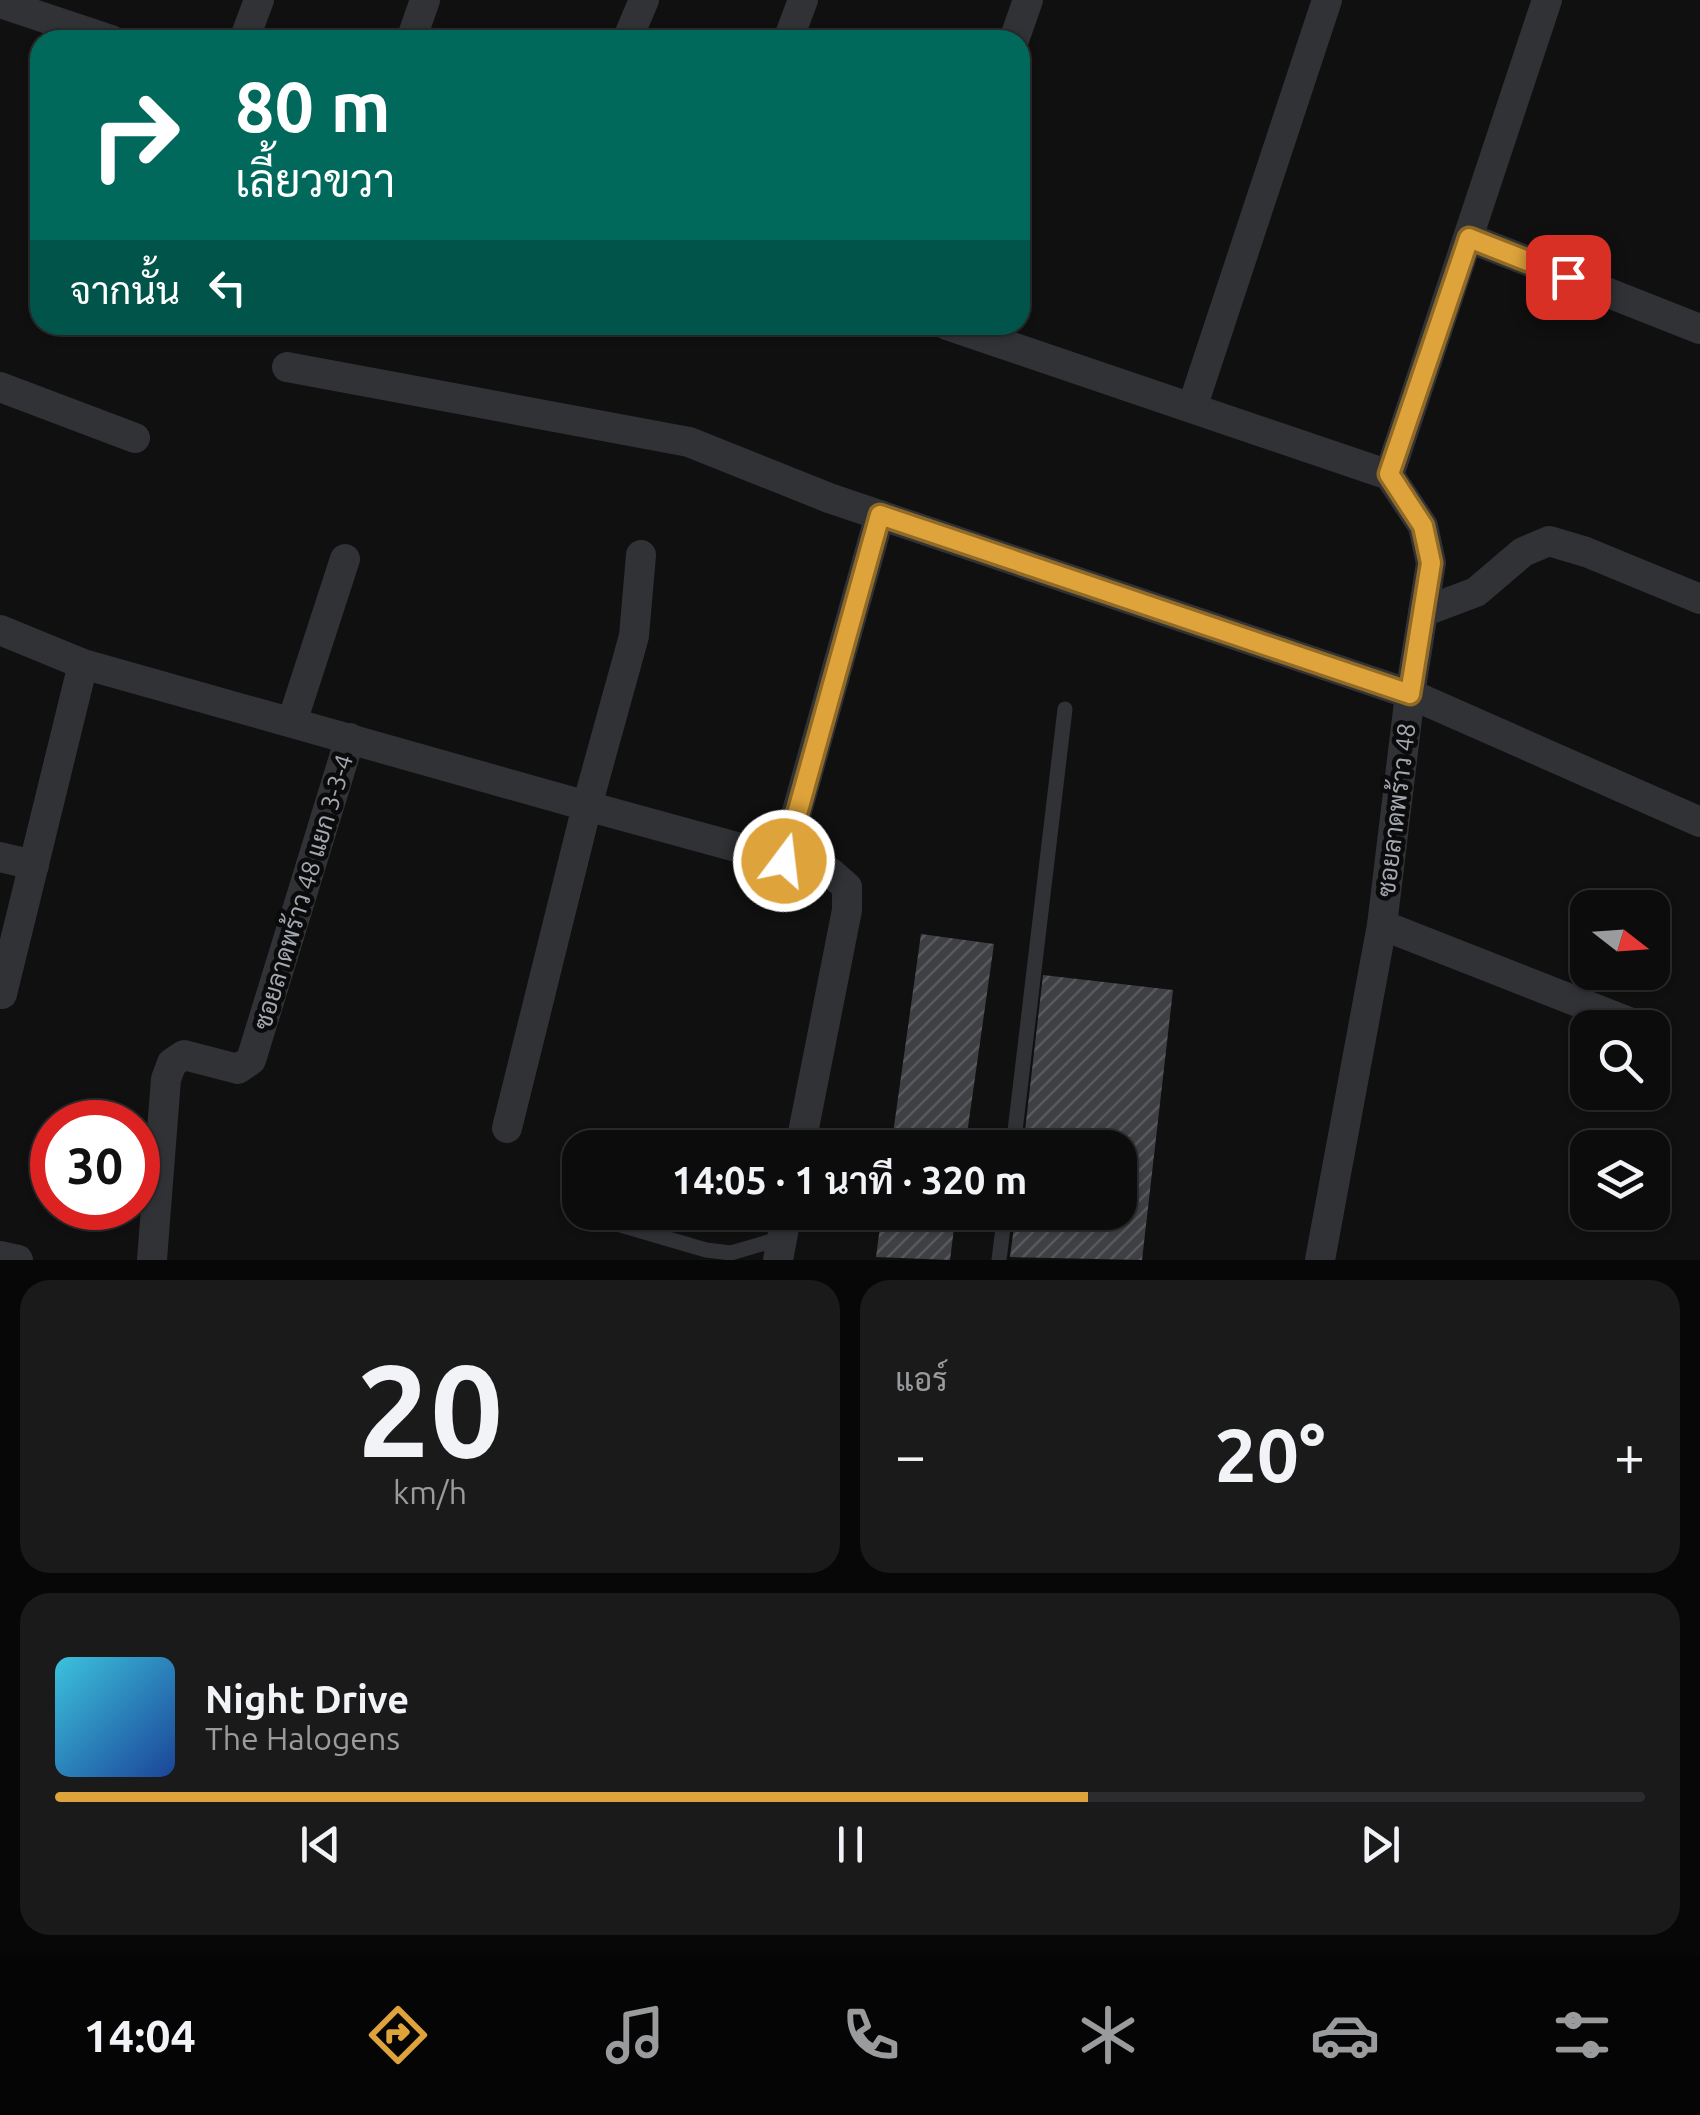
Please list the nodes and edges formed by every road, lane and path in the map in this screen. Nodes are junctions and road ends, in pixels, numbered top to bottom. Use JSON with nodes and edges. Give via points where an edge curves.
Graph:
{"nodes":[{"id":1,"x":259,"y":0,"type":"edge"},
{"id":2,"x":425,"y":0,"type":"edge"},
{"id":3,"x":644,"y":0,"type":"edge"},
{"id":4,"x":803,"y":0,"type":"edge"},
{"id":5,"x":1028,"y":0,"type":"edge"},
{"id":6,"x":1328,"y":0,"type":"edge"},
{"id":7,"x":1547,"y":0,"type":"edge"},
{"id":8,"x":0,"y":3,"type":"edge"},
{"id":9,"x":82,"y":30,"type":"edge"},
{"id":10,"x":248,"y":30,"type":"edge"},
{"id":11,"x":414,"y":30,"type":"edge"},
{"id":12,"x":631,"y":30,"type":"edge"},
{"id":13,"x":792,"y":30,"type":"edge"},
{"id":14,"x":1018,"y":30,"type":"edge"},
{"id":15,"x":1469,"y":238,"type":"junction"},
{"id":16,"x":1700,"y":329,"type":"edge"},
{"id":17,"x":977,"y":335,"type":"edge"},
{"id":18,"x":288,"y":367,"type":"dead end"},
{"id":19,"x":0,"y":387,"type":"edge"},
{"id":20,"x":1192,"y":408,"type":"junction"},
{"id":21,"x":136,"y":438,"type":"dead end"},
{"id":22,"x":1389,"y":474,"type":"junction"},
{"id":23,"x":880,"y":515,"type":"junction"},
{"id":24,"x":641,"y":555,"type":"dead end"},
{"id":25,"x":345,"y":559,"type":"dead end"},
{"id":26,"x":1700,"y":598,"type":"edge"},
{"id":27,"x":1423,"y":612,"type":"junction"},
{"id":28,"x":0,"y":630,"type":"edge"},
{"id":29,"x":83,"y":664,"type":"junction"},
{"id":30,"x":1410,"y":694,"type":"junction"},
{"id":31,"x":1065,"y":710,"type":"dead end"},
{"id":32,"x":292,"y":722,"type":"junction"},
{"id":33,"x":350,"y":738,"type":"junction"},
{"id":34,"x":588,"y":806,"type":"junction"},
{"id":35,"x":1700,"y":822,"type":"edge"},
{"id":36,"x":0,"y":857,"type":"edge"},
{"id":37,"x":784,"y":861,"type":"junction"},
{"id":38,"x":34,"y":865,"type":"junction"},
{"id":39,"x":1382,"y":925,"type":"junction"},
{"id":40,"x":2,"y":994,"type":"dead end"},
{"id":41,"x":1599,"y":1010,"type":"edge"},
{"id":42,"x":507,"y":1128,"type":"dead end"},
{"id":43,"x":804,"y":1130,"type":"edge"},
{"id":44,"x":1015,"y":1130,"type":"edge"},
{"id":45,"x":638,"y":1230,"type":"edge"},
{"id":46,"x":1003,"y":1230,"type":"edge"},
{"id":47,"x":782,"y":1237,"type":"edge"},
{"id":48,"x":0,"y":1256,"type":"edge"},
{"id":49,"x":18,"y":1260,"type":"edge"},
{"id":50,"x":152,"y":1260,"type":"edge"},
{"id":51,"x":999,"y":1260,"type":"edge"},
{"id":52,"x":1320,"y":1260,"type":"edge"}],
"edges":[{"from":1,"to":10,"type":"street"},
{"from":2,"to":11,"type":"street"},
{"from":3,"to":12,"type":"street"},
{"from":4,"to":13,"type":"street"},
{"from":5,"to":14,"type":"street"},
{"from":6,"to":20,"type":"street"},
{"from":7,"to":15,"type":"street"},
{"from":8,"to":9,"type":"street"},
{"from":15,"to":16,"type":"street"},
{"from":15,"to":22,"type":"street"},
{"from":17,"to":20,"type":"street"},
{"from":18,"to":23,"type":"street","via":[[689,442]]},
{"from":19,"to":21,"type":"street"},
{"from":20,"to":22,"type":"street"},
{"from":22,"to":27,"type":"street","name":"ซอยลาดพร้าว 48","via":[[1423,526],[1431,563]]},
{"from":23,"to":30,"type":"street"},
{"from":23,"to":37,"type":"street"},
{"from":24,"to":34,"type":"street","via":[[634,636]]},
{"from":25,"to":32,"type":"street"},
{"from":26,"to":27,"type":"street","via":[[1549,541],[1522,552],[1476,592]]},
{"from":27,"to":30,"type":"street","name":"ซอยลาดพร้าว 48"},
{"from":28,"to":29,"type":"street"},
{"from":29,"to":32,"type":"street"},
{"from":29,"to":38,"type":"street"},
{"from":30,"to":35,"type":"street"},
{"from":30,"to":39,"type":"street","name":"ซอยลาดพร้าว 48"},
{"from":31,"to":44,"type":"lane"},
{"from":32,"to":33,"type":"street"},
{"from":33,"to":34,"type":"street"},
{"from":33,"to":50,"type":"street","name":"ซอยลาดพร้าว 48 แยก 3-3-4","via":[[252,1060],[238,1069],[184,1055],[172,1063]]},
{"from":34,"to":37,"type":"street"},
{"from":34,"to":42,"type":"street"},
{"from":36,"to":38,"type":"street"},
{"from":37,"to":43,"type":"street","via":[[832,873],[847,887],[848,910]]},
{"from":38,"to":40,"type":"street"},
{"from":39,"to":41,"type":"street"},
{"from":39,"to":52,"type":"street","name":"ซอยลาดพร้าว 48"},
{"from":45,"to":47,"type":"lane","via":[[730,1254]]},
{"from":46,"to":51,"type":"lane"},
{"from":48,"to":49,"type":"street"}]}
